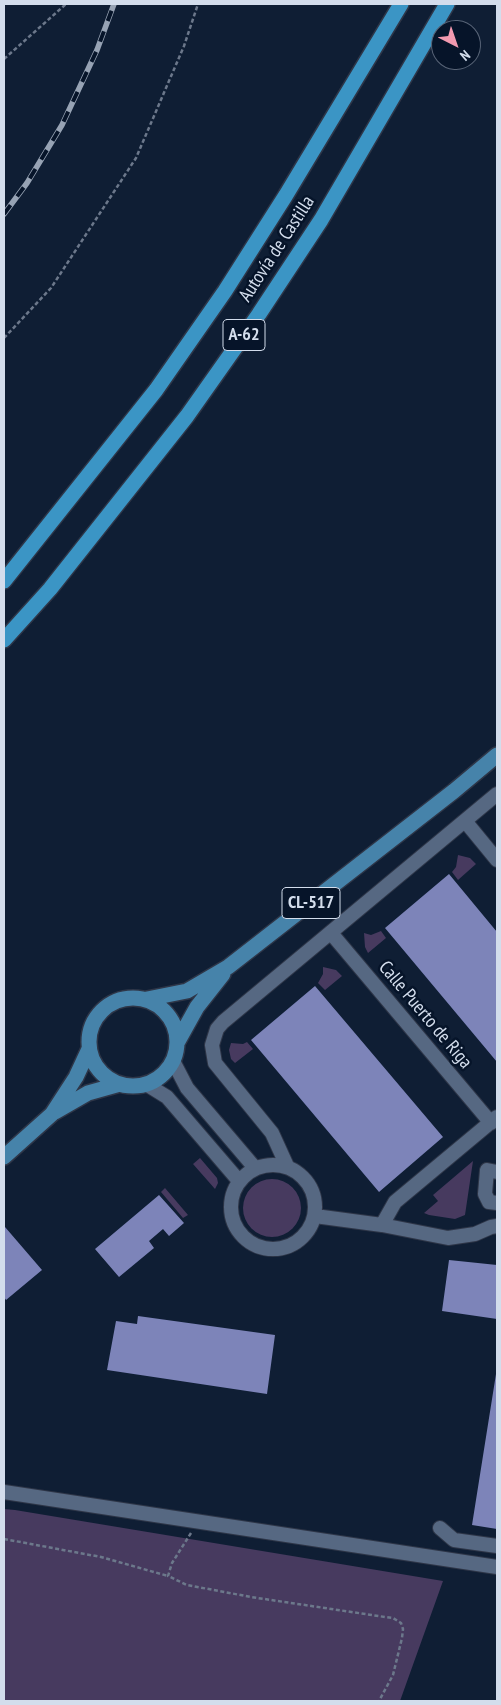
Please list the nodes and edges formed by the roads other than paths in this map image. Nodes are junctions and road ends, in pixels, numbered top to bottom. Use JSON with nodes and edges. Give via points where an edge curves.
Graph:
{"nodes":[{"id":1,"x":401,"y":4,"type":"edge"},
{"id":2,"x":446,"y":4,"type":"edge"},
{"id":3,"x":4,"y":581,"type":"edge"},
{"id":4,"x":4,"y":640,"type":"edge"},
{"id":5,"x":497,"y":755,"type":"edge"},
{"id":6,"x":496,"y":799,"type":"edge"},
{"id":7,"x":465,"y":821,"type":"junction"},
{"id":8,"x":497,"y":860,"type":"edge"},
{"id":9,"x":331,"y":932,"type":"junction"},
{"id":10,"x":228,"y":967,"type":"junction"},
{"id":11,"x":147,"y":999,"type":"junction"},
{"id":12,"x":178,"y":1043,"type":"junction"},
{"id":13,"x":89,"y":1049,"type":"junction"},
{"id":14,"x":173,"y":1061,"type":"junction"},
{"id":15,"x":120,"y":1084,"type":"junction"},
{"id":16,"x":146,"y":1084,"type":"junction"},
{"id":17,"x":52,"y":1114,"type":"junction"},
{"id":18,"x":494,"y":1120,"type":"edge"},
{"id":19,"x":4,"y":1157,"type":"edge"},
{"id":20,"x":287,"y":1166,"type":"junction"},
{"id":21,"x":255,"y":1168,"type":"junction"},
{"id":22,"x":497,"y":1172,"type":"edge"},
{"id":23,"x":239,"y":1181,"type":"junction"},
{"id":24,"x":497,"y":1203,"type":"edge"},
{"id":25,"x":315,"y":1216,"type":"junction"},
{"id":26,"x":382,"y":1225,"type":"junction"},
{"id":27,"x":497,"y":1226,"type":"edge"},
{"id":28,"x":4,"y":1492,"type":"edge"},
{"id":29,"x":440,"y":1528,"type":"dead end"},
{"id":30,"x":497,"y":1546,"type":"edge"},
{"id":31,"x":497,"y":1567,"type":"edge"}],
"edges":[{"from":1,"to":3,"type":"highway","name":"Autovía de Castilla","number":"A-62","via":[[225,291],[156,390]]},
{"from":2,"to":4,"type":"highway","name":"Autovía de Castilla","number":"A-62","via":[[321,220],[259,314],[187,416],[50,589]]},
{"from":5,"to":10,"type":"main road","number":"CL-517"},
{"from":6,"to":7,"type":"street"},
{"from":7,"to":8,"type":"street"},
{"from":7,"to":9,"type":"street"},
{"from":9,"to":18,"type":"street","name":"Calle Puerto de Riga"},
{"from":9,"to":20,"type":"street","via":[[223,1022],[212,1045],[216,1062],[272,1134]]},
{"from":10,"to":11,"type":"main road","number":"CL-517","via":[[187,991]]},
{"from":10,"to":12,"type":"main road","number":"CL-517","via":[[197,1007]]},
{"from":11,"to":12,"type":"main road","via":[[163,1009],[174,1024]]},
{"from":11,"to":13,"type":"main road","number":"CL-517","via":[[129,998],[112,1003],[98,1015],[90,1031]]},
{"from":12,"to":14,"type":"main road","number":"CL-517"},
{"from":13,"to":15,"type":"main road","via":[[105,1076]]},
{"from":13,"to":17,"type":"main road","number":"CL-517","via":[[76,1077]]},
{"from":14,"to":16,"type":"main road","number":"CL-517","via":[[162,1075]]},
{"from":14,"to":21,"type":"street","via":[[187,1088]]},
{"from":15,"to":16,"type":"main road","number":"CL-517"},
{"from":15,"to":17,"type":"main road","number":"CL-517","via":[[88,1093]]},
{"from":16,"to":23,"type":"street","via":[[167,1097]]},
{"from":17,"to":19,"type":"main road","number":"CL-517"},
{"from":18,"to":26,"type":"street","via":[[395,1202]]},
{"from":20,"to":21,"type":"street","via":[[265,1164]]},
{"from":20,"to":25,"type":"street","via":[[301,1174],[310,1186],[316,1201]]},
{"from":21,"to":23,"type":"street"},
{"from":22,"to":24,"type":"street","via":[[488,1170],[485,1194],[489,1202]]},
{"from":23,"to":25,"type":"street","via":[[232,1195],[232,1218],[243,1237],[256,1246],[286,1247],[300,1240],[310,1229]]},
{"from":25,"to":26,"type":"street"},
{"from":26,"to":27,"type":"street","via":[[448,1238],[475,1234]]},
{"from":28,"to":31,"type":"street"},
{"from":29,"to":30,"type":"street","via":[[454,1540]]}]}
